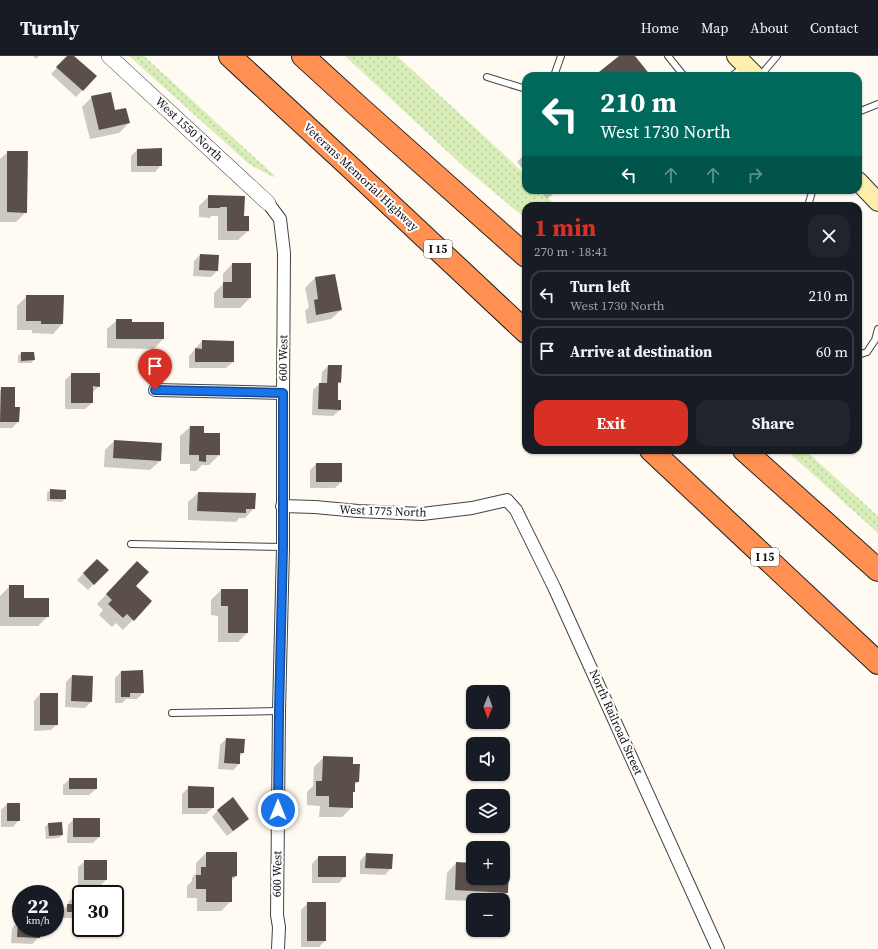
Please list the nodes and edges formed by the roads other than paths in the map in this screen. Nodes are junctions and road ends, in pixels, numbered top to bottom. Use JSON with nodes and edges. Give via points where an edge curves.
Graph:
{"nodes":[{"id":1,"x":109,"y":56,"type":"edge"},
{"id":2,"x":230,"y":56,"type":"edge"},
{"id":3,"x":303,"y":56,"type":"edge"},
{"id":4,"x":561,"y":56,"type":"edge"},
{"id":5,"x":668,"y":56,"type":"edge"},
{"id":6,"x":777,"y":56,"type":"edge"},
{"id":7,"x":555,"y":72,"type":"edge"},
{"id":8,"x":681,"y":72,"type":"edge"},
{"id":9,"x":763,"y":72,"type":"edge"},
{"id":10,"x":488,"y":77,"type":"dead end"},
{"id":11,"x":522,"y":89,"type":"edge"},
{"id":12,"x":878,"y":104,"type":"edge"},
{"id":13,"x":862,"y":110,"type":"edge"},
{"id":14,"x":862,"y":185,"type":"edge"},
{"id":15,"x":878,"y":201,"type":"edge"},
{"id":16,"x":268,"y":202,"type":"joint"},
{"id":17,"x":522,"y":252,"type":"edge"},
{"id":18,"x":522,"y":328,"type":"edge"},
{"id":19,"x":878,"y":329,"type":"edge"},
{"id":20,"x":862,"y":353,"type":"edge"},
{"id":21,"x":155,"y":390,"type":"dead end"},
{"id":22,"x":283,"y":393,"type":"junction"},
{"id":23,"x":655,"y":454,"type":"edge"},
{"id":24,"x":748,"y":454,"type":"edge"},
{"id":25,"x":506,"y":500,"type":"joint"},
{"id":26,"x":282,"y":506,"type":"junction"},
{"id":27,"x":131,"y":544,"type":"dead end"},
{"id":28,"x":283,"y":547,"type":"junction"},
{"id":29,"x":878,"y":570,"type":"edge"},
{"id":30,"x":878,"y":663,"type":"edge"},
{"id":31,"x":279,"y":711,"type":"junction"},
{"id":32,"x":172,"y":712,"type":"dead end"},
{"id":33,"x":278,"y":949,"type":"edge"},
{"id":34,"x":718,"y":949,"type":"edge"}],
"edges":[{"from":1,"to":16,"type":"street","name":"West 1550 North"},
{"from":2,"to":18,"type":"highway","name":"Veterans Memorial Highway","number":"I 15"},
{"from":3,"to":17,"type":"highway"},
{"from":4,"to":7,"type":"lane"},
{"from":5,"to":8,"type":"lane"},
{"from":6,"to":9,"type":"lane"},
{"from":10,"to":11,"type":"lane"},
{"from":12,"to":13,"type":"lane"},
{"from":14,"to":15,"type":"main road"},
{"from":16,"to":22,"type":"street","name":"600 West","via":[[280,219],[284,253]]},
{"from":19,"to":20,"type":"lane","via":[[875,340],[867,352]]},
{"from":21,"to":22,"type":"street"},
{"from":22,"to":26,"type":"street","name":"600 West"},
{"from":23,"to":30,"type":"highway","number":"I 15"},
{"from":24,"to":29,"type":"highway"},
{"from":25,"to":26,"type":"street","name":"West 1775 North","via":[[472,508],[422,514]]},
{"from":25,"to":34,"type":"street","name":"North Railroad Street","via":[[516,510],[554,586]]},
{"from":26,"to":28,"type":"street","name":"600 West"},
{"from":27,"to":28,"type":"lane"},
{"from":28,"to":31,"type":"street","name":"600 West"},
{"from":31,"to":32,"type":"lane"},
{"from":31,"to":33,"type":"street","name":"600 West"}]}
